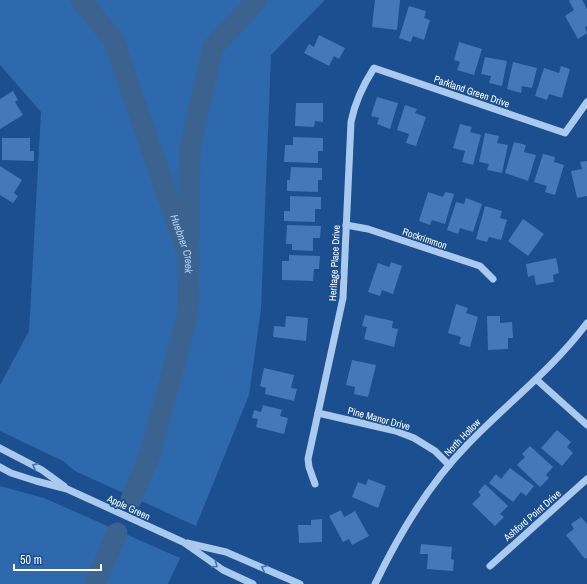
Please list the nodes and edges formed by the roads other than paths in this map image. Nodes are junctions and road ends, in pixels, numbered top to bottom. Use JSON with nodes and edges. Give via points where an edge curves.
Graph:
{"nodes":[{"id":1,"x":374,"y":68,"type":"joint"},
{"id":2,"x":587,"y":102,"type":"edge"},
{"id":3,"x":346,"y":225,"type":"junction"},
{"id":4,"x":493,"y":279,"type":"dead end"},
{"id":5,"x":587,"y":323,"type":"edge"},
{"id":6,"x":537,"y":380,"type":"junction"},
{"id":7,"x":318,"y":413,"type":"junction"},
{"id":8,"x":587,"y":425,"type":"edge"},
{"id":9,"x":0,"y":448,"type":"edge"},
{"id":10,"x":449,"y":465,"type":"junction"},
{"id":11,"x":0,"y":467,"type":"edge"},
{"id":12,"x":587,"y":479,"type":"edge"},
{"id":13,"x":315,"y":484,"type":"dead end"},
{"id":14,"x":67,"y":489,"type":"junction"},
{"id":15,"x":183,"y":542,"type":"junction"},
{"id":16,"x":490,"y":566,"type":"dead end"},
{"id":17,"x":253,"y":584,"type":"edge"},
{"id":18,"x":300,"y":584,"type":"edge"},
{"id":19,"x":375,"y":584,"type":"edge"}],
"edges":[{"from":1,"to":2,"type":"street","name":"Parkland Green Drive","via":[[564,132]]},
{"from":1,"to":3,"type":"street","name":"Heritage Place Drive","via":[[357,100],[351,122]]},
{"from":3,"to":4,"type":"street","name":"Rockrimmon","via":[[368,229],[480,266]]},
{"from":3,"to":7,"type":"street","name":"Heritage Place Drive","via":[[343,298]]},
{"from":5,"to":6,"type":"street","name":"North Hollow"},
{"from":6,"to":8,"type":"street"},
{"from":6,"to":10,"type":"street","name":"North Hollow"},
{"from":7,"to":10,"type":"street","name":"Pine Manor Drive","via":[[396,431],[414,438],[435,451]]},
{"from":7,"to":13,"type":"street","name":"Heritage Place Drive","via":[[308,459],[308,467]]},
{"from":14,"to":9,"type":"street","name":"Apple Green","one_way":true,"via":[[42,470]]},
{"from":10,"to":19,"type":"street","name":"North Hollow","via":[[410,519],[391,550]]},
{"from":11,"to":14,"type":"street","name":"Apple Green","via":[[11,473]]},
{"from":12,"to":16,"type":"street","name":"Ashford Point Drive"},
{"from":14,"to":15,"type":"street","name":"Apple Green"},
{"from":15,"to":17,"type":"street","name":"Apple Green","one_way":true,"via":[[223,570]]},
{"from":18,"to":15,"type":"street","name":"Apple Green","one_way":true,"via":[[226,552]]}]}
